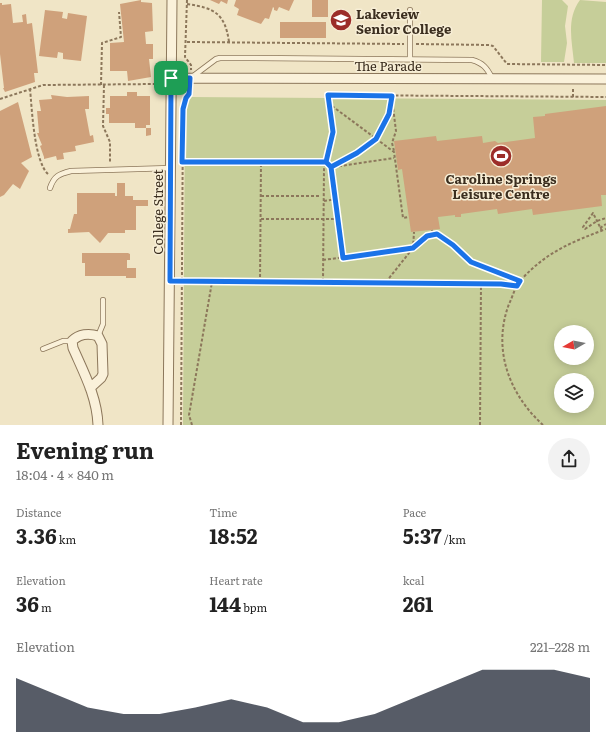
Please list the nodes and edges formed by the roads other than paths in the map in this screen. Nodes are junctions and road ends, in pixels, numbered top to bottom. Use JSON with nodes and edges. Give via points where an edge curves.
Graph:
{"nodes":[{"id":1,"x":172,"y":0,"type":"edge"},
{"id":2,"x":410,"y":10,"type":"dead end"},
{"id":3,"x":410,"y":59,"type":"junction"},
{"id":4,"x":171,"y":78,"type":"junction"},
{"id":5,"x":190,"y":78,"type":"junction"},
{"id":6,"x":492,"y":79,"type":"junction"},
{"id":7,"x":606,"y":79,"type":"edge"},
{"id":8,"x":171,"y":168,"type":"junction"},
{"id":9,"x":50,"y":188,"type":"dead end"},
{"id":10,"x":103,"y":300,"type":"dead end"},
{"id":11,"x":98,"y":336,"type":"junction"},
{"id":12,"x":72,"y":341,"type":"junction"},
{"id":13,"x":43,"y":349,"type":"dead end"},
{"id":14,"x":90,"y":388,"type":"junction"},
{"id":15,"x":98,"y":425,"type":"edge"},
{"id":16,"x":168,"y":425,"type":"edge"}],
"edges":[{"from":1,"to":4,"type":"street","name":"College Street"},
{"from":2,"to":3,"type":"lane"},
{"from":3,"to":5,"type":"lane","via":[[220,58]]},
{"from":3,"to":6,"type":"lane","via":[[472,60],[481,63]]},
{"from":4,"to":5,"type":"street","name":"The Parade"},
{"from":4,"to":8,"type":"street","name":"College Street"},
{"from":5,"to":6,"type":"street","name":"The Parade"},
{"from":6,"to":7,"type":"street","name":"The Parade"},
{"from":8,"to":9,"type":"lane","via":[[71,171],[56,176]]},
{"from":8,"to":16,"type":"street","name":"College Street"},
{"from":10,"to":11,"type":"lane","via":[[103,324]]},
{"from":11,"to":12,"type":"street","via":[[87,334]]},
{"from":11,"to":14,"type":"street","via":[[102,344],[103,374]]},
{"from":12,"to":13,"type":"lane","via":[[63,341]]},
{"from":12,"to":14,"type":"street"},
{"from":14,"to":15,"type":"street","via":[[97,407]]}]}
